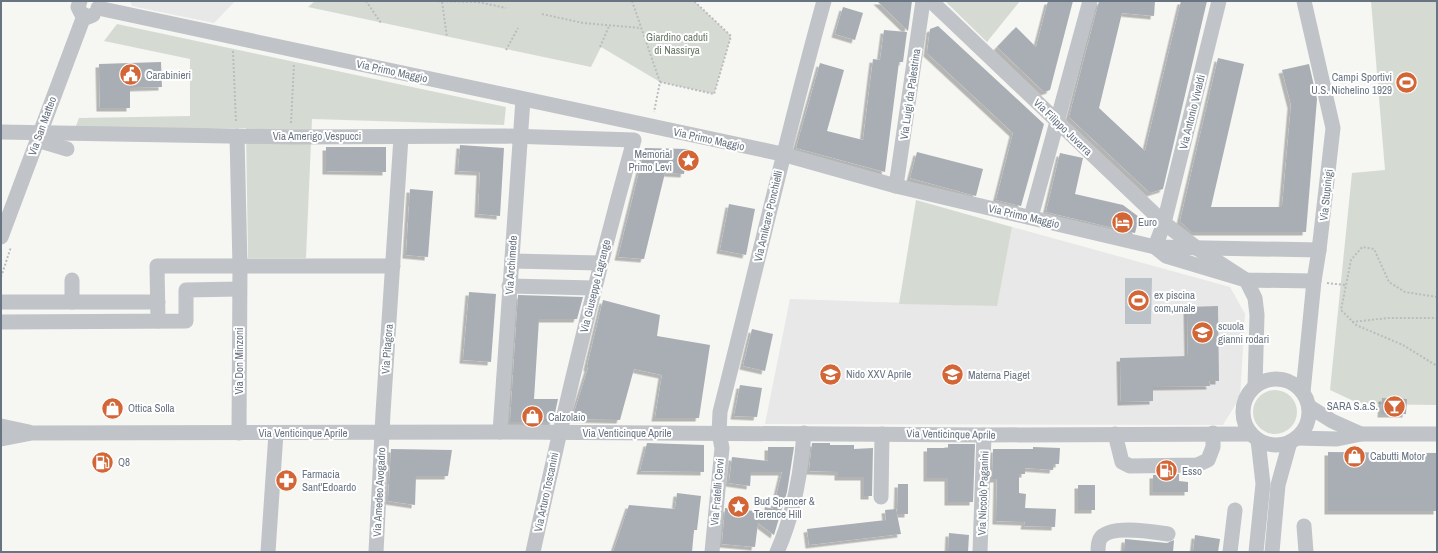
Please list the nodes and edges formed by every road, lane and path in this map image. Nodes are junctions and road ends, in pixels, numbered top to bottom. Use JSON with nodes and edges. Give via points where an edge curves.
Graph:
{"nodes":[{"id":1,"x":366,"y":1,"type":"edge"},
{"id":2,"x":430,"y":1,"type":"edge"},
{"id":3,"x":632,"y":1,"type":"edge"},
{"id":4,"x":694,"y":1,"type":"edge"},
{"id":5,"x":923,"y":1,"type":"edge"},
{"id":6,"x":931,"y":1,"type":"edge"},
{"id":7,"x":1090,"y":1,"type":"edge"},
{"id":8,"x":1219,"y":1,"type":"edge"},
{"id":9,"x":1304,"y":1,"type":"edge"},
{"id":10,"x":442,"y":2,"type":"edge"},
{"id":11,"x":821,"y":3,"type":"edge"},
{"id":12,"x":78,"y":5,"type":"edge"},
{"id":13,"x":98,"y":5,"type":"edge"},
{"id":14,"x":506,"y":8,"type":"dead end"},
{"id":15,"x":542,"y":14,"type":"dead end"},
{"id":16,"x":382,"y":23,"type":"dead end"},
{"id":17,"x":609,"y":26,"type":"junction"},
{"id":18,"x":518,"y":28,"type":"dead end"},
{"id":19,"x":641,"y":28,"type":"junction"},
{"id":20,"x":232,"y":37,"type":"junction"},
{"id":21,"x":447,"y":37,"type":"dead end"},
{"id":22,"x":600,"y":47,"type":"dead end"},
{"id":23,"x":506,"y":50,"type":"dead end"},
{"id":24,"x":294,"y":57,"type":"dead end"},
{"id":25,"x":523,"y":99,"type":"junction"},
{"id":26,"x":1056,"y":120,"type":"junction"},
{"id":27,"x":1,"y":132,"type":"edge"},
{"id":28,"x":38,"y":136,"type":"junction"},
{"id":29,"x":237,"y":136,"type":"junction"},
{"id":30,"x":291,"y":136,"type":"junction"},
{"id":31,"x":401,"y":137,"type":"junction"},
{"id":32,"x":520,"y":137,"type":"junction"},
{"id":33,"x":634,"y":140,"type":"joint"},
{"id":34,"x":67,"y":149,"type":"dead end"},
{"id":35,"x":782,"y":154,"type":"junction"},
{"id":36,"x":896,"y":186,"type":"junction"},
{"id":37,"x":1031,"y":217,"type":"junction"},
{"id":38,"x":1164,"y":223,"type":"junction"},
{"id":39,"x":1,"y":237,"type":"edge"},
{"id":40,"x":1156,"y":247,"type":"junction"},
{"id":41,"x":1198,"y":249,"type":"junction"},
{"id":42,"x":1319,"y":250,"type":"junction"},
{"id":43,"x":512,"y":261,"type":"junction"},
{"id":44,"x":600,"y":263,"type":"junction"},
{"id":45,"x":240,"y":266,"type":"junction"},
{"id":46,"x":393,"y":266,"type":"junction"},
{"id":47,"x":72,"y":280,"type":"dead end"},
{"id":48,"x":1246,"y":280,"type":"junction"},
{"id":49,"x":1314,"y":281,"type":"junction"},
{"id":50,"x":1345,"y":285,"type":"junction"},
{"id":51,"x":509,"y":286,"type":"junction"},
{"id":52,"x":594,"y":288,"type":"junction"},
{"id":53,"x":239,"y":289,"type":"junction"},
{"id":54,"x":1437,"y":297,"type":"edge"},
{"id":55,"x":1,"y":302,"type":"edge"},
{"id":56,"x":72,"y":302,"type":"junction"},
{"id":57,"x":158,"y":302,"type":"junction"},
{"id":58,"x":1437,"y":318,"type":"edge"},
{"id":59,"x":158,"y":321,"type":"junction"},
{"id":60,"x":1,"y":322,"type":"edge"},
{"id":61,"x":1352,"y":322,"type":"junction"},
{"id":62,"x":1437,"y":366,"type":"edge"},
{"id":63,"x":1255,"y":386,"type":"junction"},
{"id":64,"x":1303,"y":392,"type":"junction"},
{"id":65,"x":1310,"y":407,"type":"junction"},
{"id":66,"x":1243,"y":412,"type":"junction"},
{"id":67,"x":1,"y":426,"type":"edge"},
{"id":68,"x":382,"y":432,"type":"junction"},
{"id":69,"x":500,"y":432,"type":"junction"},
{"id":70,"x":559,"y":432,"type":"junction"},
{"id":71,"x":32,"y":433,"type":"junction"},
{"id":72,"x":239,"y":433,"type":"junction"},
{"id":73,"x":276,"y":433,"type":"junction"},
{"id":74,"x":719,"y":433,"type":"junction"},
{"id":75,"x":804,"y":433,"type":"junction"},
{"id":76,"x":1217,"y":433,"type":"junction"},
{"id":77,"x":882,"y":434,"type":"junction"},
{"id":78,"x":1115,"y":434,"type":"junction"},
{"id":79,"x":1361,"y":434,"type":"junction"},
{"id":80,"x":1437,"y":434,"type":"edge"},
{"id":81,"x":984,"y":435,"type":"junction"},
{"id":82,"x":1255,"y":437,"type":"junction"},
{"id":83,"x":1,"y":439,"type":"edge"},
{"id":84,"x":1293,"y":440,"type":"junction"},
{"id":85,"x":881,"y":497,"type":"dead end"},
{"id":86,"x":1236,"y":510,"type":"dead end"},
{"id":87,"x":1304,"y":526,"type":"dead end"},
{"id":88,"x":1168,"y":534,"type":"dead end"},
{"id":89,"x":268,"y":552,"type":"edge"},
{"id":90,"x":376,"y":552,"type":"edge"},
{"id":91,"x":533,"y":552,"type":"edge"},
{"id":92,"x":712,"y":552,"type":"edge"},
{"id":93,"x":777,"y":552,"type":"edge"},
{"id":94,"x":980,"y":552,"type":"edge"},
{"id":95,"x":1098,"y":552,"type":"edge"},
{"id":96,"x":1230,"y":552,"type":"edge"},
{"id":97,"x":1256,"y":552,"type":"edge"},
{"id":98,"x":1272,"y":552,"type":"edge"},
{"id":99,"x":1306,"y":552,"type":"edge"}],
"edges":[{"from":1,"to":16,"type":"path"},
{"from":2,"to":10,"type":"path"},
{"from":3,"to":19,"type":"path"},
{"from":4,"to":19,"type":"path","via":[[731,36],[714,94],[660,82]]},
{"from":5,"to":36,"type":"street","name":"Via Luigi da Palestrina"},
{"from":6,"to":26,"type":"street","name":"Via Filippo Juvarra"},
{"from":7,"to":26,"type":"street"},
{"from":8,"to":38,"type":"street","name":"Via Antonio Vivaldi"},
{"from":9,"to":42,"type":"street","name":"Via Stupinigi","via":[[1333,128]]},
{"from":10,"to":14,"type":"path","via":[[478,2]]},
{"from":10,"to":21,"type":"path"},
{"from":11,"to":35,"type":"street","name":"Via Amilcare Ponchielli"},
{"from":12,"to":13,"type":"street","via":[[91,16]]},
{"from":12,"to":28,"type":"street","name":"Via San Matteo"},
{"from":13,"to":20,"type":"street","name":"Via Primo Maggio"},
{"from":15,"to":17,"type":"path"},
{"from":17,"to":19,"type":"path"},
{"from":17,"to":22,"type":"path"},
{"from":18,"to":23,"type":"path"},
{"from":20,"to":25,"type":"street","name":"Via Primo Maggio"},
{"from":20,"to":29,"type":"path"},
{"from":24,"to":30,"type":"path"},
{"from":25,"to":32,"type":"street","name":"Via Archimede"},
{"from":25,"to":35,"type":"street","name":"Via Primo Maggio"},
{"from":26,"to":37,"type":"street"},
{"from":26,"to":38,"type":"street","name":"Via Filippo Juvarra"},
{"from":27,"to":28,"type":"street","name":"Via Amerigo Vespucci"},
{"from":28,"to":29,"type":"street","name":"Via Amerigo Vespucci"},
{"from":28,"to":34,"type":"street"},
{"from":28,"to":39,"type":"street","name":"Via San Matteo"},
{"from":29,"to":30,"type":"street","name":"Via Amerigo Vespucci"},
{"from":29,"to":45,"type":"street","name":"Via Don Minzoni"},
{"from":30,"to":31,"type":"street","name":"Via Amerigo Vespucci"},
{"from":31,"to":32,"type":"street","name":"Via Amerigo Vespucci"},
{"from":31,"to":46,"type":"street","name":"Via Pitagora"},
{"from":32,"to":33,"type":"street","name":"Via Amerigo Vespucci"},
{"from":32,"to":43,"type":"street","name":"Via Archimede"},
{"from":33,"to":44,"type":"street","name":"Via Giuseppe Lagrange"},
{"from":35,"to":36,"type":"street","name":"Via Primo Maggio"},
{"from":35,"to":74,"type":"street","name":"Via Amilcare Ponchielli","via":[[720,412]]},
{"from":36,"to":37,"type":"street","name":"Via Primo Maggio"},
{"from":37,"to":40,"type":"street","name":"Via Primo Maggio"},
{"from":38,"to":40,"type":"street","name":"Via Antonio Vivaldi"},
{"from":38,"to":41,"type":"street","name":"Via Filippo Juvarra"},
{"from":40,"to":41,"type":"street"},
{"from":40,"to":48,"type":"street","name":"Via Primo Maggio","via":[[1166,256]]},
{"from":41,"to":42,"type":"street"},
{"from":41,"to":48,"type":"street","name":"Via Filippo Juvarra"},
{"from":42,"to":49,"type":"street","name":"Via Stupinigi"},
{"from":43,"to":44,"type":"street"},
{"from":43,"to":51,"type":"street","name":"Via Archimede"},
{"from":44,"to":52,"type":"street","name":"Via Giuseppe Lagrange"},
{"from":45,"to":46,"type":"street"},
{"from":45,"to":53,"type":"street","name":"Via Don Minzoni"},
{"from":45,"to":57,"type":"street","via":[[157,266]]},
{"from":46,"to":68,"type":"street","name":"Via Pitagora"},
{"from":47,"to":56,"type":"street"},
{"from":48,"to":49,"type":"street","name":"Via Primo Maggio"},
{"from":48,"to":63,"type":"street","via":[[1255,298],[1257,315]]},
{"from":49,"to":50,"type":"path"},
{"from":49,"to":64,"type":"street","name":"Via Stupinigi"},
{"from":50,"to":54,"type":"path","via":[[1351,260],[1362,247],[1374,250],[1388,282],[1405,292]]},
{"from":50,"to":61,"type":"path","via":[[1341,310]]},
{"from":51,"to":52,"type":"street"},
{"from":51,"to":69,"type":"street","name":"Via Archimede"},
{"from":52,"to":70,"type":"street","name":"Via Giuseppe Lagrange"},
{"from":53,"to":59,"type":"street","via":[[186,290],[186,321]]},
{"from":53,"to":72,"type":"street","name":"Via Don Minzoni"},
{"from":55,"to":56,"type":"street"},
{"from":56,"to":57,"type":"street"},
{"from":57,"to":59,"type":"street"},
{"from":58,"to":61,"type":"path","via":[[1388,318]]},
{"from":59,"to":60,"type":"street"},
{"from":61,"to":62,"type":"path","via":[[1403,345]]},
{"from":63,"to":64,"type":"street","via":[[1272,379],[1289,381]]},
{"from":63,"to":66,"type":"street","via":[[1246,398]]},
{"from":64,"to":65,"type":"street"},
{"from":65,"to":79,"type":"street","via":[[1332,422]]},
{"from":65,"to":84,"type":"street","via":[[1308,424]]},
{"from":66,"to":76,"type":"street"},
{"from":66,"to":82,"type":"street","via":[[1245,424]]},
{"from":67,"to":71,"type":"street","name":"Via Venticinque Aprile"},
{"from":68,"to":69,"type":"street","name":"Via Venticinque Aprile"},
{"from":68,"to":73,"type":"street","name":"Via Venticinque Aprile"},
{"from":68,"to":90,"type":"street","name":"Via Amedeo Avogadro"},
{"from":69,"to":70,"type":"street","name":"Via Venticinque Aprile"},
{"from":70,"to":74,"type":"street","name":"Via Venticinque Aprile"},
{"from":70,"to":91,"type":"street","name":"Via Arturo Toscanini"},
{"from":71,"to":72,"type":"street","name":"Via Venticinque Aprile"},
{"from":71,"to":83,"type":"street","name":"Via Venticinque Aprile"},
{"from":72,"to":73,"type":"street","name":"Via Venticinque Aprile"},
{"from":73,"to":89,"type":"street"},
{"from":74,"to":75,"type":"street","name":"Via Venticinque Aprile"},
{"from":74,"to":92,"type":"street","name":"Via Fratelli Cervi","via":[[722,448]]},
{"from":75,"to":77,"type":"street","name":"Via Venticinque Aprile"},
{"from":75,"to":93,"type":"street","via":[[795,498],[787,530]]},
{"from":76,"to":78,"type":"street","name":"Via Venticinque Aprile"},
{"from":76,"to":78,"type":"street","via":[[1208,460],[1197,465],[1167,466],[1130,466],[1122,462]]},
{"from":76,"to":82,"type":"street","name":"Via Venticinque Aprile"},
{"from":77,"to":81,"type":"street","name":"Via Venticinque Aprile"},
{"from":77,"to":85,"type":"street"},
{"from":78,"to":81,"type":"street","name":"Via Venticinque Aprile"},
{"from":79,"to":80,"type":"street"},
{"from":79,"to":84,"type":"street","via":[[1337,439]]},
{"from":81,"to":94,"type":"street","name":"Via Niccolò Paganini"},
{"from":82,"to":84,"type":"street","via":[[1274,445]]},
{"from":82,"to":97,"type":"street","via":[[1263,484]]},
{"from":84,"to":98,"type":"street","via":[[1278,485]]},
{"from":86,"to":96,"type":"street"},
{"from":87,"to":99,"type":"street"},
{"from":88,"to":95,"type":"street","via":[[1137,529],[1112,533],[1100,540]]}]}
